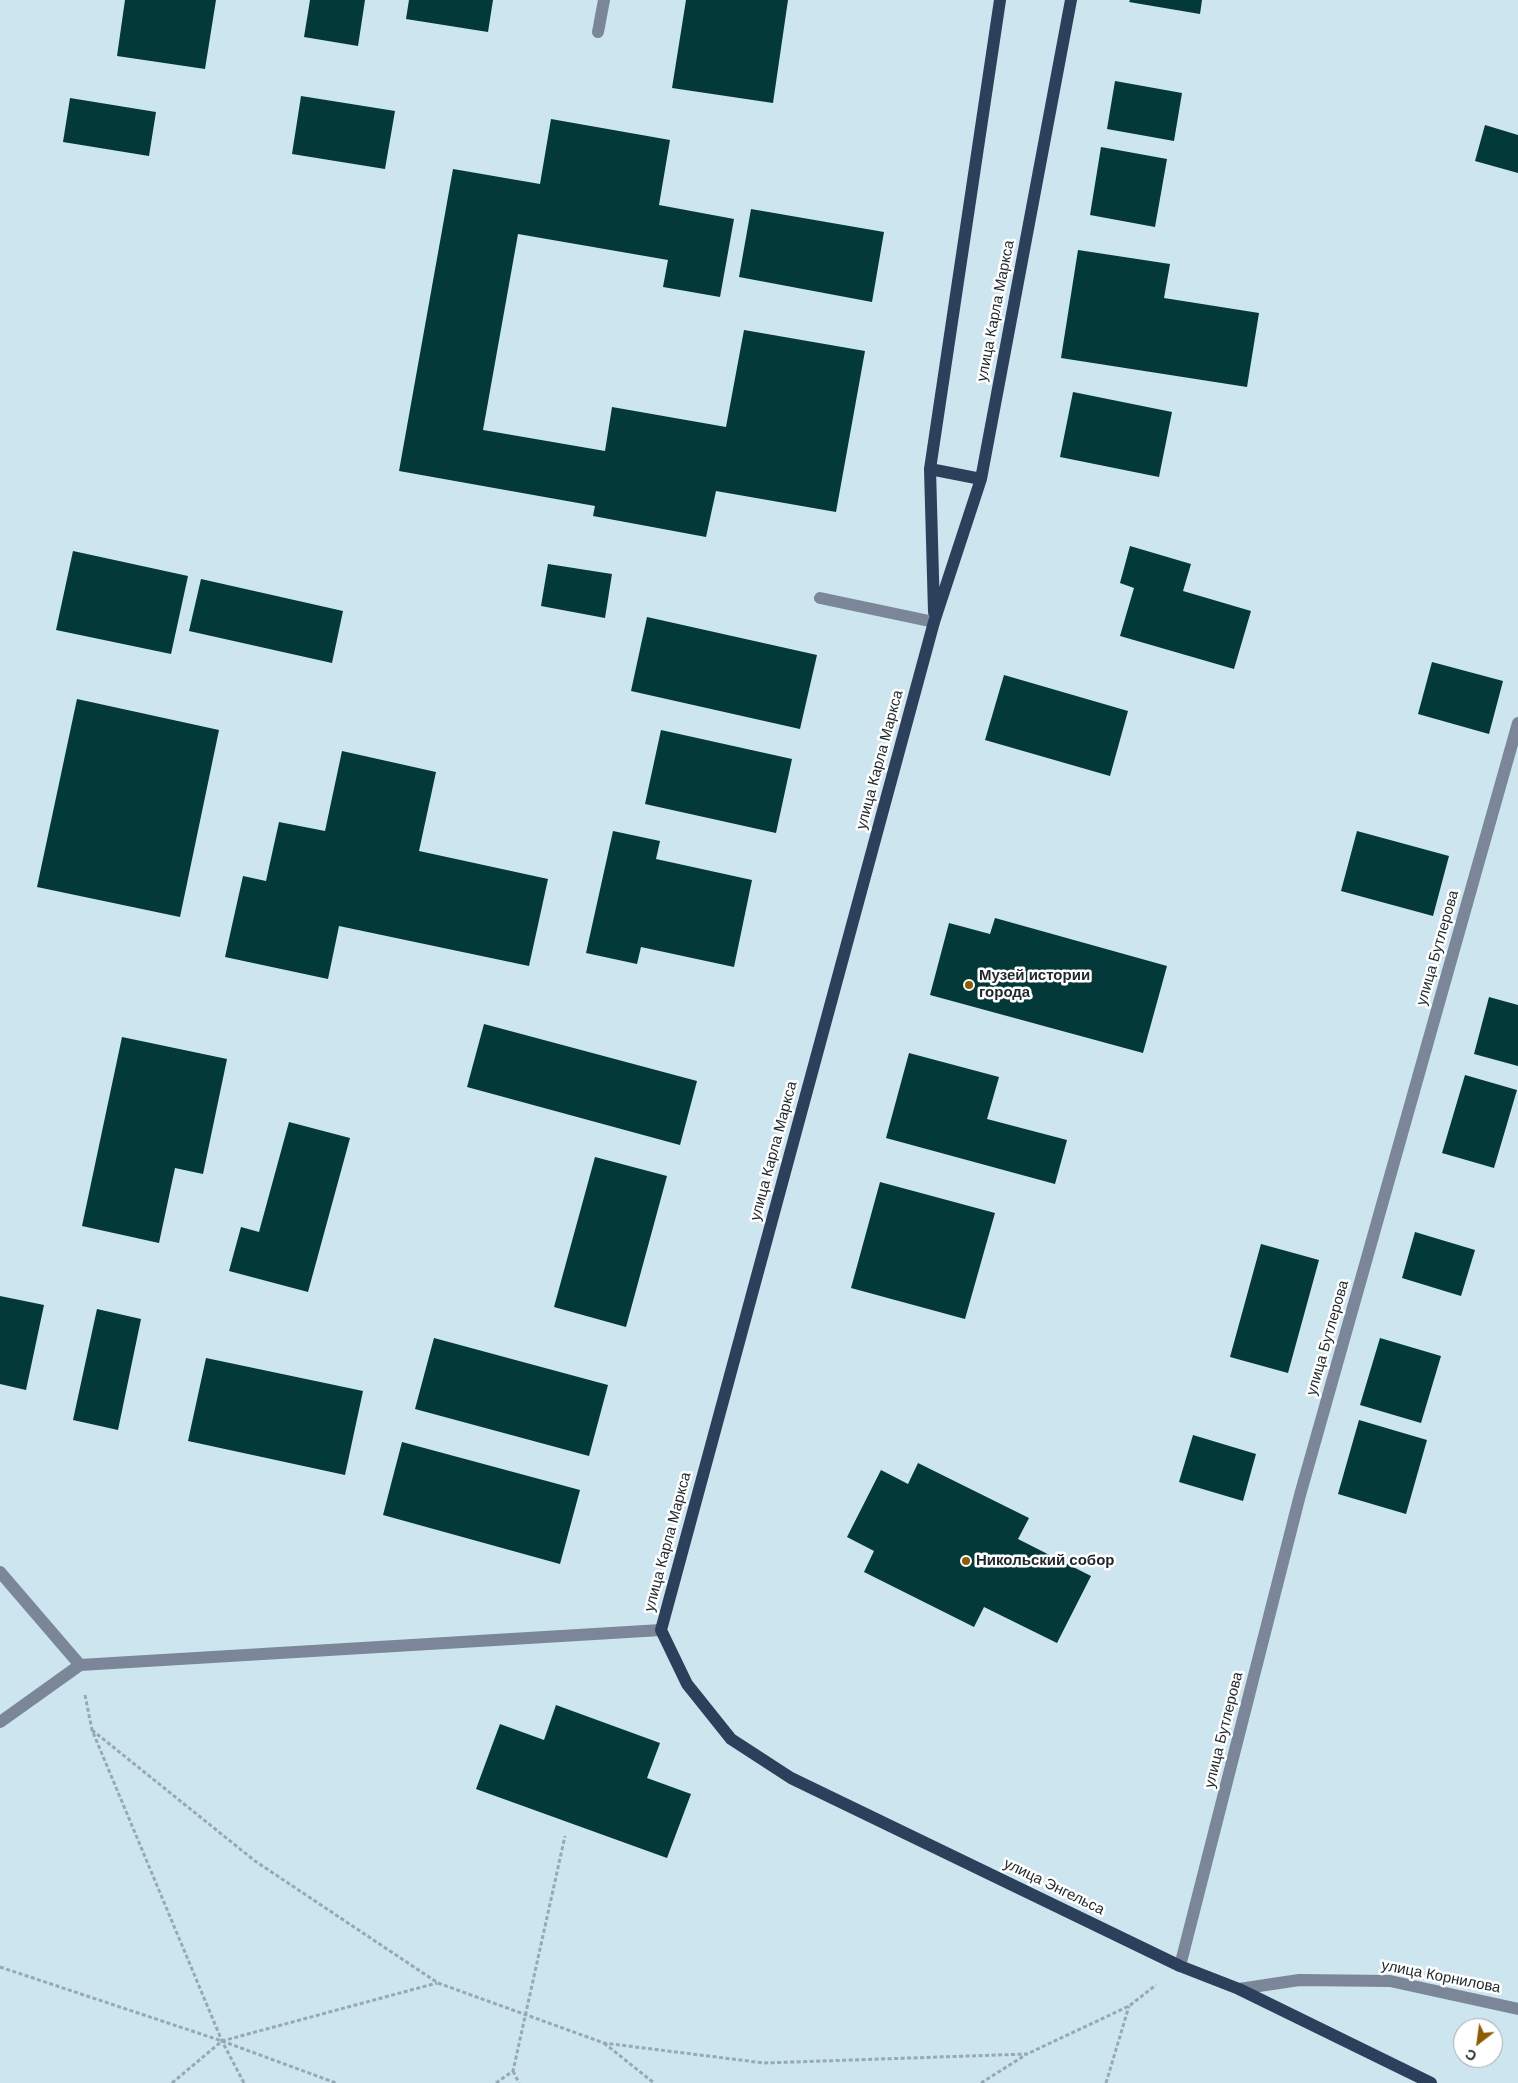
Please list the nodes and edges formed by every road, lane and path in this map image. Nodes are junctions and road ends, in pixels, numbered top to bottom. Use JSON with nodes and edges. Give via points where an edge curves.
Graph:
{"nodes":[{"id":1,"x":604,"y":0,"type":"edge"},
{"id":2,"x":1000,"y":0,"type":"edge"},
{"id":3,"x":1071,"y":0,"type":"edge"},
{"id":4,"x":598,"y":32,"type":"dead end"},
{"id":5,"x":930,"y":469,"type":"junction"},
{"id":6,"x":981,"y":479,"type":"junction"},
{"id":7,"x":820,"y":598,"type":"dead end"},
{"id":8,"x":934,"y":622,"type":"junction"},
{"id":9,"x":1518,"y":723,"type":"edge"},
{"id":10,"x":0,"y":1572,"type":"edge"},
{"id":11,"x":661,"y":1630,"type":"junction"},
{"id":12,"x":80,"y":1665,"type":"junction"},
{"id":13,"x":687,"y":1684,"type":"joint"},
{"id":14,"x":0,"y":1722,"type":"edge"},
{"id":15,"x":92,"y":1730,"type":"junction"},
{"id":16,"x":565,"y":1836,"type":"dead end"},
{"id":17,"x":1180,"y":1966,"type":"junction"},
{"id":18,"x":0,"y":1967,"type":"edge"},
{"id":19,"x":438,"y":1983,"type":"junction"},
{"id":20,"x":1239,"y":1989,"type":"junction"},
{"id":21,"x":1518,"y":2009,"type":"edge"},
{"id":22,"x":526,"y":2014,"type":"junction"},
{"id":23,"x":222,"y":2041,"type":"junction"},
{"id":24,"x":604,"y":2043,"type":"junction"},
{"id":25,"x":1027,"y":2054,"type":"junction"},
{"id":26,"x":513,"y":2071,"type":"junction"},
{"id":27,"x":172,"y":2083,"type":"edge"},
{"id":28,"x":244,"y":2083,"type":"edge"},
{"id":29,"x":336,"y":2083,"type":"edge"},
{"id":30,"x":496,"y":2083,"type":"edge"},
{"id":31,"x":519,"y":2083,"type":"edge"},
{"id":32,"x":654,"y":2083,"type":"edge"},
{"id":33,"x":981,"y":2083,"type":"edge"},
{"id":34,"x":1106,"y":2083,"type":"edge"},
{"id":35,"x":1431,"y":2083,"type":"edge"}],
"edges":[{"from":1,"to":4,"type":"street"},
{"from":2,"to":5,"type":"main road","name":"улица Карла Маркса"},
{"from":3,"to":6,"type":"main road","name":"улица Карла Маркса"},
{"from":5,"to":6,"type":"main road"},
{"from":5,"to":8,"type":"main road","name":"улица Карла Маркса"},
{"from":6,"to":8,"type":"main road","name":"улица Карла Маркса"},
{"from":7,"to":8,"type":"street"},
{"from":8,"to":11,"type":"main road","name":"улица Карла Маркса"},
{"from":9,"to":17,"type":"street","name":"улица Бутлерова","via":[[1300,1495]]},
{"from":10,"to":12,"type":"street"},
{"from":11,"to":12,"type":"street"},
{"from":11,"to":13,"type":"main road","name":"улица Карла Маркса"},
{"from":12,"to":14,"type":"street"},
{"from":12,"to":15,"type":"path"},
{"from":13,"to":17,"type":"main road","name":"улица Энгельса","via":[[731,1739],[791,1778]]},
{"from":15,"to":19,"type":"path","via":[[255,1861]]},
{"from":15,"to":23,"type":"path"},
{"from":16,"to":22,"type":"path"},
{"from":17,"to":20,"type":"main road","name":"улица Энгельса"},
{"from":18,"to":23,"type":"path"},
{"from":19,"to":22,"type":"path"},
{"from":19,"to":23,"type":"path"},
{"from":20,"to":21,"type":"street","name":"улица Корнилова","via":[[1299,1980],[1390,1981]]},
{"from":20,"to":35,"type":"main road","name":"улица Энгельса"},
{"from":22,"to":24,"type":"path"},
{"from":22,"to":26,"type":"path"},
{"from":23,"to":27,"type":"path"},
{"from":23,"to":28,"type":"path"},
{"from":23,"to":29,"type":"path"},
{"from":24,"to":25,"type":"path","via":[[764,2063]]},
{"from":24,"to":32,"type":"path"},
{"from":25,"to":33,"type":"path"},
{"from":25,"to":34,"type":"path","via":[[1129,2006]]},
{"from":26,"to":30,"type":"path"},
{"from":26,"to":31,"type":"path"}]}
